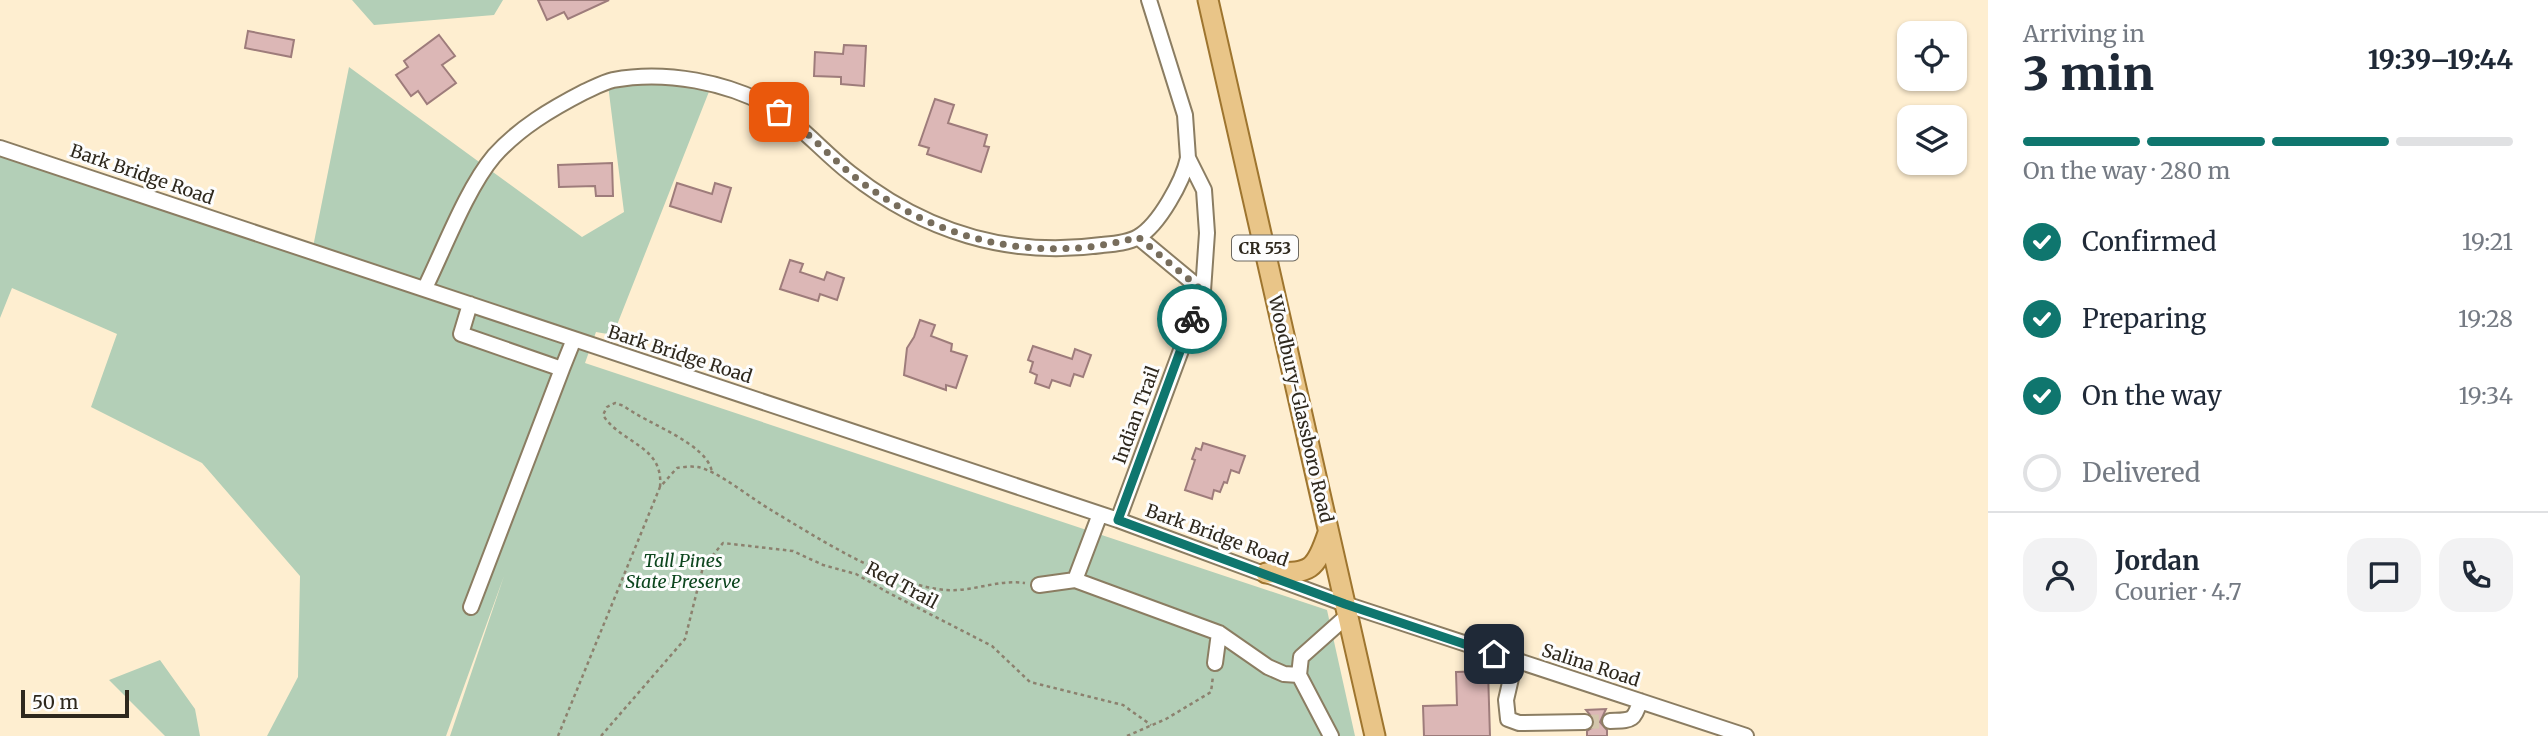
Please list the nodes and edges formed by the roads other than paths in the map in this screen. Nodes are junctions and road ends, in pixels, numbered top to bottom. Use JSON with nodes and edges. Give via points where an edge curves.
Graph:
{"nodes":[{"id":1,"x":1149,"y":0,"type":"edge"},
{"id":2,"x":1208,"y":0,"type":"edge"},
{"id":3,"x":0,"y":148,"type":"edge"},
{"id":4,"x":1188,"y":158,"type":"junction"},
{"id":5,"x":1138,"y":237,"type":"junction"},
{"id":6,"x":425,"y":288,"type":"junction"},
{"id":7,"x":1203,"y":291,"type":"junction"},
{"id":8,"x":470,"y":304,"type":"junction"},
{"id":9,"x":574,"y":339,"type":"junction"},
{"id":10,"x":562,"y":369,"type":"junction"},
{"id":11,"x":1100,"y":514,"type":"junction"},
{"id":12,"x":1118,"y":520,"type":"junction"},
{"id":13,"x":1329,"y":532,"type":"junction"},
{"id":14,"x":1266,"y":573,"type":"junction"},
{"id":15,"x":1075,"y":580,"type":"junction"},
{"id":16,"x":1039,"y":585,"type":"road end"},
{"id":17,"x":471,"y":607,"type":"dead end"},
{"id":18,"x":1346,"y":610,"type":"junction"},
{"id":19,"x":1219,"y":633,"type":"junction"},
{"id":20,"x":1515,"y":661,"type":"junction"},
{"id":21,"x":1215,"y":663,"type":"road end"},
{"id":22,"x":1299,"y":675,"type":"junction"},
{"id":23,"x":1640,"y":701,"type":"junction"},
{"id":24,"x":1610,"y":721,"type":"tunnel mouth"},
{"id":25,"x":1585,"y":722,"type":"tunnel mouth"},
{"id":26,"x":1331,"y":736,"type":"edge"},
{"id":27,"x":1375,"y":736,"type":"edge"},
{"id":28,"x":1746,"y":736,"type":"edge"}],
"edges":[{"from":1,"to":4,"type":"street","name":"Indian Trail","via":[[1185,115]]},
{"from":2,"to":13,"type":"main road","name":"Woodbury-Glassboro Road","number":"CR 553"},
{"from":3,"to":6,"type":"street","name":"Bark Bridge Road"},
{"from":4,"to":5,"type":"street","via":[[1177,189]]},
{"from":4,"to":7,"type":"street","name":"Indian Trail","via":[[1204,190]]},
{"from":5,"to":6,"type":"street","via":[[1066,250],[998,243],[951,232],[884,198],[791,120],[731,89],[671,78],[611,80],[529,124],[494,157],[473,188]]},
{"from":5,"to":7,"type":"street"},
{"from":6,"to":8,"type":"street","name":"Bark Bridge Road"},
{"from":7,"to":12,"type":"street","name":"Indian Trail"},
{"from":8,"to":9,"type":"street","name":"Bark Bridge Road"},
{"from":8,"to":10,"type":"street","via":[[461,334]]},
{"from":9,"to":10,"type":"street"},
{"from":9,"to":11,"type":"street","name":"Bark Bridge Road"},
{"from":10,"to":17,"type":"street"},
{"from":11,"to":12,"type":"street","name":"Bark Bridge Road"},
{"from":11,"to":15,"type":"street"},
{"from":12,"to":14,"type":"street","name":"Bark Bridge Road"},
{"from":13,"to":14,"type":"main road","via":[[1314,566]]},
{"from":13,"to":18,"type":"main road","name":"Woodbury-Glassboro Road","number":"CR 553"},
{"from":14,"to":18,"type":"street","name":"Bark Bridge Road"},
{"from":15,"to":16,"type":"street"},
{"from":15,"to":19,"type":"street"},
{"from":18,"to":20,"type":"street","name":"Salina Road"},
{"from":18,"to":22,"type":"street","via":[[1301,657]]},
{"from":18,"to":27,"type":"main road","name":"Woodbury-Glassboro Road","number":"CR 553"},
{"from":19,"to":21,"type":"street"},
{"from":19,"to":22,"type":"street","via":[[1268,667]]},
{"from":20,"to":23,"type":"street","name":"Salina Road"},
{"from":20,"to":25,"type":"street","via":[[1506,700],[1508,719],[1519,723]]},
{"from":22,"to":26,"type":"street"},
{"from":23,"to":24,"type":"street","via":[[1631,720]]},
{"from":23,"to":28,"type":"street","name":"Salina Road"}]}
